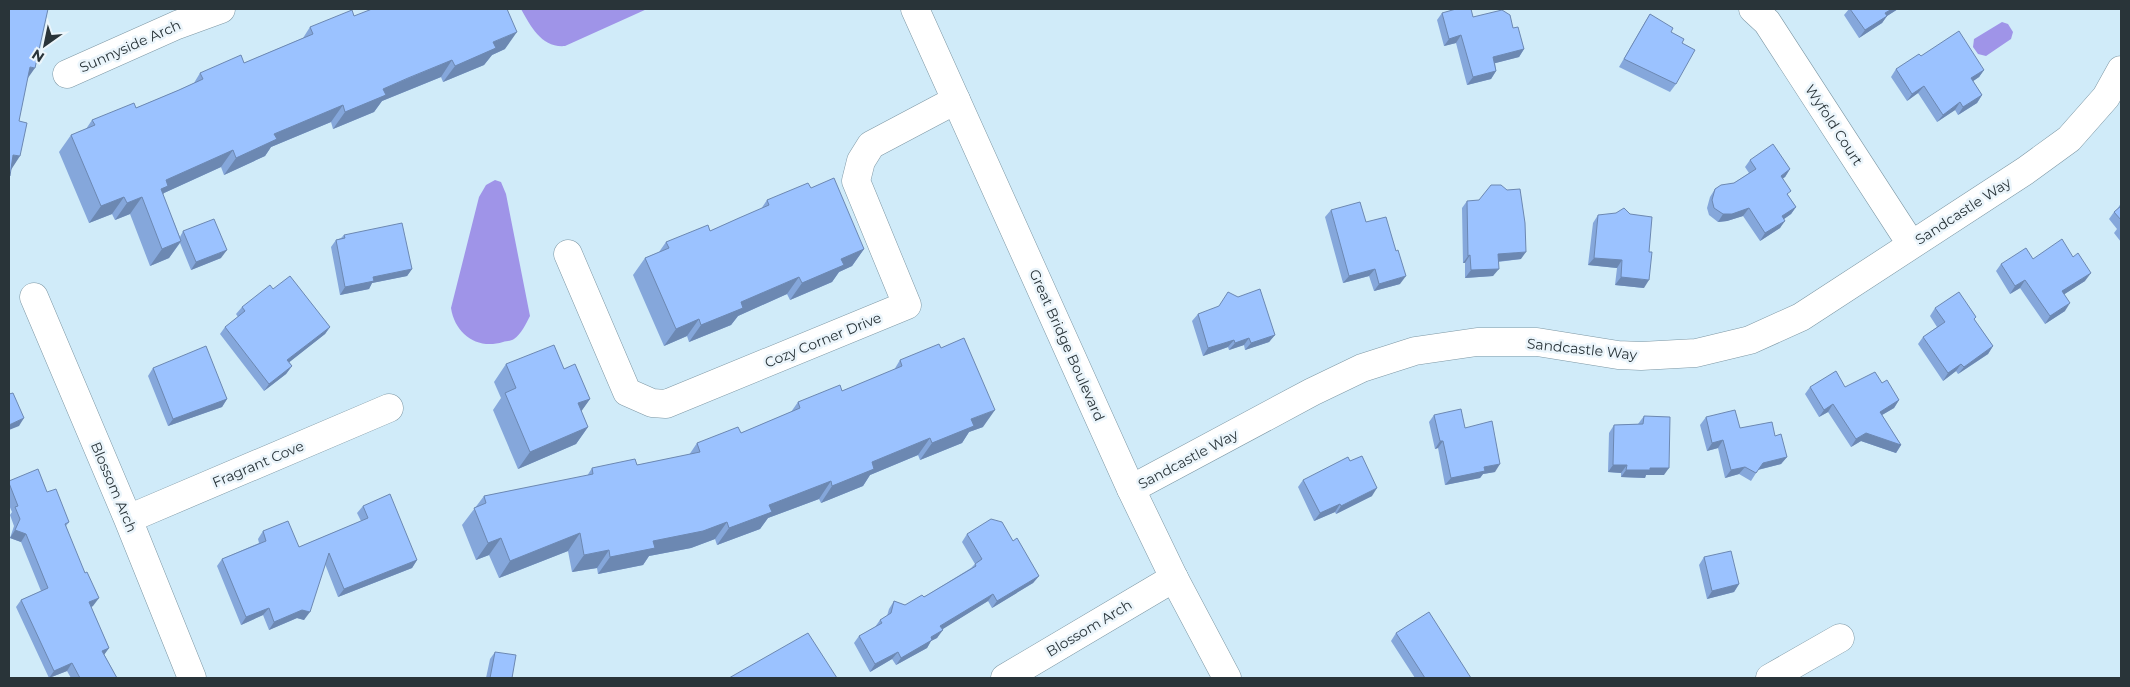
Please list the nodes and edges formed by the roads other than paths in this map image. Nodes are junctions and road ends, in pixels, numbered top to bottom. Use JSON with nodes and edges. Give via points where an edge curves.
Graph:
{"nodes":[{"id":1,"x":221,"y":9,"type":"edge"},
{"id":2,"x":915,"y":9,"type":"edge"},
{"id":3,"x":1753,"y":9,"type":"edge"},
{"id":4,"x":174,"y":17,"type":"edge"},
{"id":5,"x":2121,"y":70,"type":"edge"},
{"id":6,"x":67,"y":74,"type":"dead end"},
{"id":7,"x":956,"y":100,"type":"junction"},
{"id":8,"x":1911,"y":244,"type":"junction"},
{"id":9,"x":568,"y":254,"type":"dead end"},
{"id":10,"x":34,"y":297,"type":"dead end"},
{"id":11,"x":389,"y":408,"type":"dead end"},
{"id":12,"x":1132,"y":489,"type":"junction"},
{"id":13,"x":128,"y":519,"type":"junction"},
{"id":14,"x":1174,"y":578,"type":"junction"},
{"id":15,"x":1840,"y":638,"type":"dead end"},
{"id":16,"x":192,"y":678,"type":"edge"},
{"id":17,"x":1004,"y":678,"type":"edge"},
{"id":18,"x":1227,"y":678,"type":"edge"},
{"id":19,"x":1770,"y":678,"type":"edge"}],
"edges":[{"from":1,"to":4,"type":"street","name":"Sunnyside Arch"},
{"from":2,"to":7,"type":"street","name":"Great Bridge Boulevard"},
{"from":3,"to":8,"type":"street","name":"Wyfold Court","via":[[1767,22]]},
{"from":4,"to":6,"type":"street","name":"Sunnyside Arch"},
{"from":5,"to":8,"type":"street","name":"Sandcastle Way","via":[[2106,97],[2069,139]]},
{"from":7,"to":9,"type":"street","name":"Cozy Corner Drive","via":[[871,145],[861,160],[856,181],[907,305],[666,404],[652,403],[627,392]]},
{"from":7,"to":12,"type":"street","name":"Great Bridge Boulevard"},
{"from":8,"to":12,"type":"street","name":"Sandcastle Way","via":[[1801,317],[1750,340],[1696,352],[1618,355],[1526,342],[1476,342],[1415,351],[1362,368],[1312,392]]},
{"from":10,"to":13,"type":"street","name":"Blossom Arch"},
{"from":11,"to":13,"type":"street","name":"Fragrant Cove"},
{"from":12,"to":14,"type":"street","name":"Great Bridge Boulevard"},
{"from":13,"to":16,"type":"street","name":"Blossom Arch"},
{"from":14,"to":17,"type":"street","name":"Blossom Arch"},
{"from":14,"to":18,"type":"street","name":"Great Bridge Boulevard"},
{"from":15,"to":19,"type":"street"}]}
